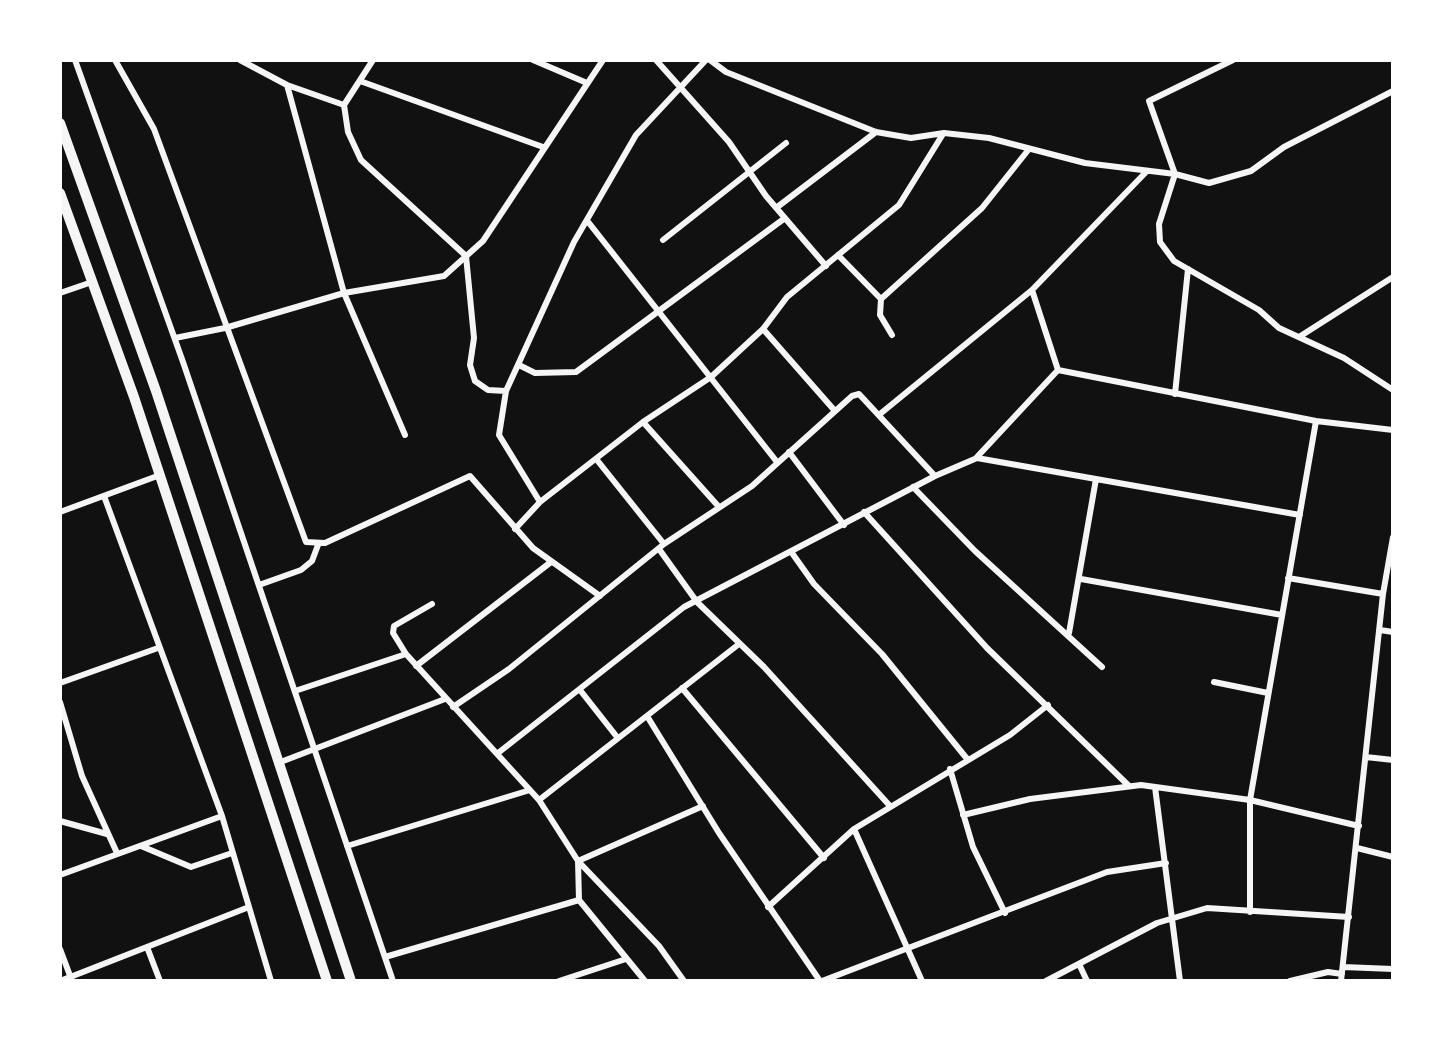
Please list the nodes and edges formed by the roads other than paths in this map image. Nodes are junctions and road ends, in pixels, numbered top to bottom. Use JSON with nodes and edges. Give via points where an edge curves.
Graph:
{"nodes":[{"id":1,"x":75,"y":60,"type":"edge"},
{"id":2,"x":115,"y":60,"type":"edge"},
{"id":3,"x":240,"y":60,"type":"edge"},
{"id":4,"x":373,"y":60,"type":"edge"},
{"id":5,"x":533,"y":60,"type":"edge"},
{"id":6,"x":603,"y":60,"type":"edge"},
{"id":7,"x":656,"y":60,"type":"edge"},
{"id":8,"x":708,"y":60,"type":"edge"},
{"id":9,"x":1233,"y":60,"type":"edge"},
{"id":10,"x":360,"y":81,"type":"junction"},
{"id":11,"x":587,"y":84,"type":"junction"},
{"id":12,"x":287,"y":85,"type":"junction"},
{"id":13,"x":680,"y":86,"type":"junction"},
{"id":14,"x":1393,"y":91,"type":"edge"},
{"id":15,"x":344,"y":105,"type":"junction"},
{"id":16,"x":60,"y":123,"type":"edge"},
{"id":17,"x":876,"y":132,"type":"junction"},
{"id":18,"x":944,"y":133,"type":"junction"},
{"id":19,"x":786,"y":144,"type":"dead end"},
{"id":20,"x":544,"y":147,"type":"junction"},
{"id":21,"x":1029,"y":149,"type":"junction"},
{"id":22,"x":1147,"y":170,"type":"junction"},
{"id":23,"x":750,"y":172,"type":"junction"},
{"id":24,"x":1175,"y":174,"type":"junction"},
{"id":25,"x":60,"y":193,"type":"edge"},
{"id":26,"x":776,"y":208,"type":"junction"},
{"id":27,"x":784,"y":218,"type":"junction"},
{"id":28,"x":589,"y":222,"type":"junction"},
{"id":29,"x":663,"y":240,"type":"dead end"},
{"id":30,"x":466,"y":256,"type":"junction"},
{"id":31,"x":838,"y":256,"type":"junction"},
{"id":32,"x":826,"y":266,"type":"junction"},
{"id":33,"x":1188,"y":268,"type":"junction"},
{"id":34,"x":1393,"y":277,"type":"edge"},
{"id":35,"x":93,"y":282,"type":"junction"},
{"id":36,"x":1032,"y":290,"type":"junction"},
{"id":37,"x":60,"y":293,"type":"edge"},
{"id":38,"x":344,"y":293,"type":"junction"},
{"id":39,"x":880,"y":299,"type":"junction"},
{"id":40,"x":659,"y":313,"type":"junction"},
{"id":41,"x":225,"y":328,"type":"junction"},
{"id":42,"x":762,"y":329,"type":"junction"},
{"id":43,"x":892,"y":335,"type":"dead end"},
{"id":44,"x":174,"y":338,"type":"junction"},
{"id":45,"x":1298,"y":338,"type":"junction"},
{"id":46,"x":519,"y":365,"type":"junction"},
{"id":47,"x":1058,"y":370,"type":"junction"},
{"id":48,"x":711,"y":378,"type":"junction"},
{"id":49,"x":1393,"y":390,"type":"edge"},
{"id":50,"x":506,"y":391,"type":"junction"},
{"id":51,"x":1175,"y":394,"type":"junction"},
{"id":52,"x":161,"y":409,"type":"junction"},
{"id":53,"x":835,"y":411,"type":"junction"},
{"id":54,"x":880,"y":414,"type":"junction"},
{"id":55,"x":140,"y":418,"type":"junction"},
{"id":56,"x":1316,"y":421,"type":"junction"},
{"id":57,"x":643,"y":422,"type":"junction"},
{"id":58,"x":1393,"y":430,"type":"edge"},
{"id":59,"x":405,"y":435,"type":"dead end"},
{"id":60,"x":789,"y":452,"type":"junction"},
{"id":61,"x":977,"y":458,"type":"junction"},
{"id":62,"x":597,"y":460,"type":"junction"},
{"id":63,"x":776,"y":462,"type":"junction"},
{"id":64,"x":160,"y":475,"type":"junction"},
{"id":65,"x":935,"y":476,"type":"junction"},
{"id":66,"x":1096,"y":479,"type":"junction"},
{"id":67,"x":913,"y":487,"type":"junction"},
{"id":68,"x":104,"y":496,"type":"junction"},
{"id":69,"x":540,"y":502,"type":"junction"},
{"id":70,"x":719,"y":507,"type":"junction"},
{"id":71,"x":60,"y":512,"type":"edge"},
{"id":72,"x":864,"y":512,"type":"junction"},
{"id":73,"x":1300,"y":515,"type":"junction"},
{"id":74,"x":844,"y":525,"type":"junction"},
{"id":75,"x":514,"y":529,"type":"junction"},
{"id":76,"x":1393,"y":538,"type":"edge"},
{"id":77,"x":318,"y":545,"type":"junction"},
{"id":78,"x":661,"y":546,"type":"junction"},
{"id":79,"x":792,"y":552,"type":"junction"},
{"id":80,"x":552,"y":562,"type":"junction"},
{"id":81,"x":1288,"y":578,"type":"junction"},
{"id":82,"x":1082,"y":579,"type":"junction"},
{"id":83,"x":259,"y":585,"type":"junction"},
{"id":84,"x":1382,"y":594,"type":"junction"},
{"id":85,"x":600,"y":596,"type":"junction"},
{"id":86,"x":697,"y":602,"type":"junction"},
{"id":87,"x":432,"y":604,"type":"dead end"},
{"id":88,"x":1282,"y":615,"type":"junction"},
{"id":89,"x":1380,"y":630,"type":"junction"},
{"id":90,"x":1393,"y":632,"type":"edge"},
{"id":91,"x":1069,"y":633,"type":"junction"},
{"id":92,"x":739,"y":644,"type":"junction"},
{"id":93,"x":158,"y":648,"type":"junction"},
{"id":94,"x":406,"y":654,"type":"junction"},
{"id":95,"x":416,"y":666,"type":"junction"},
{"id":96,"x":1102,"y":667,"type":"dead end"},
{"id":97,"x":1214,"y":682,"type":"dead end"},
{"id":98,"x":60,"y":683,"type":"edge"},
{"id":99,"x":682,"y":688,"type":"junction"},
{"id":100,"x":580,"y":690,"type":"junction"},
{"id":101,"x":295,"y":692,"type":"junction"},
{"id":102,"x":1268,"y":694,"type":"junction"},
{"id":103,"x":446,"y":699,"type":"junction"},
{"id":104,"x":60,"y":702,"type":"edge"},
{"id":105,"x":1048,"y":704,"type":"junction"},
{"id":106,"x":453,"y":707,"type":"junction"},
{"id":107,"x":647,"y":716,"type":"junction"},
{"id":108,"x":617,"y":738,"type":"junction"},
{"id":109,"x":314,"y":749,"type":"junction"},
{"id":110,"x":498,"y":753,"type":"junction"},
{"id":111,"x":1366,"y":757,"type":"junction"},
{"id":112,"x":968,"y":760,"type":"junction"},
{"id":113,"x":1393,"y":760,"type":"edge"},
{"id":114,"x":277,"y":764,"type":"junction"},
{"id":115,"x":950,"y":769,"type":"junction"},
{"id":116,"x":1129,"y":786,"type":"junction"},
{"id":117,"x":1155,"y":787,"type":"junction"},
{"id":118,"x":530,"y":790,"type":"junction"},
{"id":119,"x":539,"y":800,"type":"junction"},
{"id":120,"x":1250,"y":800,"type":"junction"},
{"id":121,"x":703,"y":806,"type":"junction"},
{"id":122,"x":890,"y":806,"type":"junction"},
{"id":123,"x":963,"y":815,"type":"junction"},
{"id":124,"x":222,"y":816,"type":"junction"},
{"id":125,"x":60,"y":821,"type":"edge"},
{"id":126,"x":1359,"y":826,"type":"junction"},
{"id":127,"x":854,"y":829,"type":"junction"},
{"id":128,"x":108,"y":834,"type":"junction"},
{"id":129,"x":140,"y":846,"type":"junction"},
{"id":130,"x":347,"y":846,"type":"junction"},
{"id":131,"x":1356,"y":848,"type":"junction"},
{"id":132,"x":232,"y":852,"type":"junction"},
{"id":133,"x":117,"y":853,"type":"junction"},
{"id":134,"x":1393,"y":857,"type":"edge"},
{"id":135,"x":824,"y":858,"type":"junction"},
{"id":136,"x":578,"y":861,"type":"junction"},
{"id":137,"x":1166,"y":863,"type":"junction"},
{"id":138,"x":60,"y":874,"type":"edge"},
{"id":139,"x":579,"y":900,"type":"junction"},
{"id":140,"x":249,"y":907,"type":"junction"},
{"id":141,"x":768,"y":907,"type":"junction"},
{"id":142,"x":1250,"y":912,"type":"junction"},
{"id":143,"x":1004,"y":913,"type":"junction"},
{"id":144,"x":1349,"y":917,"type":"junction"},
{"id":145,"x":1174,"y":918,"type":"junction"},
{"id":146,"x":907,"y":946,"type":"junction"},
{"id":147,"x":147,"y":947,"type":"junction"},
{"id":148,"x":60,"y":949,"type":"edge"},
{"id":149,"x":385,"y":957,"type":"junction"},
{"id":150,"x":626,"y":959,"type":"junction"},
{"id":151,"x":1079,"y":964,"type":"junction"},
{"id":152,"x":1393,"y":968,"type":"edge"},
{"id":153,"x":1342,"y":974,"type":"edge"},
{"id":154,"x":71,"y":979,"type":"edge"},
{"id":155,"x":60,"y":980,"type":"edge"},
{"id":156,"x":817,"y":980,"type":"edge"},
{"id":157,"x":160,"y":981,"type":"edge"},
{"id":158,"x":272,"y":981,"type":"edge"},
{"id":159,"x":327,"y":981,"type":"edge"},
{"id":160,"x":352,"y":981,"type":"edge"},
{"id":161,"x":393,"y":981,"type":"edge"},
{"id":162,"x":560,"y":981,"type":"edge"},
{"id":163,"x":645,"y":981,"type":"edge"},
{"id":164,"x":684,"y":981,"type":"edge"},
{"id":165,"x":922,"y":981,"type":"edge"},
{"id":166,"x":1046,"y":981,"type":"edge"},
{"id":167,"x":1087,"y":981,"type":"edge"},
{"id":168,"x":1180,"y":981,"type":"edge"},
{"id":169,"x":1290,"y":981,"type":"edge"}],
"edges":[{"from":1,"to":44,"type":"street"},
{"from":2,"to":41,"type":"street","via":[[154,129]]},
{"from":3,"to":12,"type":"street"},
{"from":4,"to":10,"type":"street"},
{"from":5,"to":11,"type":"street"},
{"from":6,"to":11,"type":"street"},
{"from":7,"to":13,"type":"street"},
{"from":8,"to":13,"type":"street"},
{"from":8,"to":17,"type":"street"},
{"from":9,"to":24,"type":"street","via":[[1149,101]]},
{"from":10,"to":15,"type":"street"},
{"from":10,"to":20,"type":"street"},
{"from":11,"to":20,"type":"street"},
{"from":12,"to":15,"type":"street"},
{"from":12,"to":38,"type":"street"},
{"from":13,"to":23,"type":"street"},
{"from":13,"to":28,"type":"street","via":[[636,135]]},
{"from":14,"to":24,"type":"street","via":[[1250,171],[1209,183]]},
{"from":15,"to":30,"type":"street","via":[[361,160]]},
{"from":16,"to":52,"type":"main road"},
{"from":17,"to":18,"type":"street","via":[[911,138]]},
{"from":17,"to":26,"type":"street"},
{"from":18,"to":21,"type":"street"},
{"from":18,"to":31,"type":"street","via":[[899,205]]},
{"from":19,"to":23,"type":"street"},
{"from":20,"to":30,"type":"street","via":[[483,241]]},
{"from":21,"to":22,"type":"street"},
{"from":21,"to":39,"type":"street","via":[[982,208]]},
{"from":22,"to":24,"type":"street"},
{"from":22,"to":36,"type":"street"},
{"from":23,"to":26,"type":"street"},
{"from":23,"to":29,"type":"street"},
{"from":24,"to":33,"type":"street","via":[[1157,234],[1174,261]]},
{"from":25,"to":35,"type":"main road"},
{"from":26,"to":27,"type":"street"},
{"from":27,"to":32,"type":"street"},
{"from":27,"to":40,"type":"street"},
{"from":28,"to":40,"type":"street"},
{"from":28,"to":46,"type":"street"},
{"from":30,"to":38,"type":"street","via":[[444,276]]},
{"from":30,"to":50,"type":"street","via":[[470,365],[488,390]]},
{"from":31,"to":32,"type":"street"},
{"from":31,"to":39,"type":"street"},
{"from":32,"to":42,"type":"street"},
{"from":33,"to":45,"type":"street"},
{"from":33,"to":51,"type":"street"},
{"from":34,"to":45,"type":"street"},
{"from":35,"to":37,"type":"street"},
{"from":35,"to":55,"type":"main road"},
{"from":36,"to":47,"type":"street"},
{"from":36,"to":54,"type":"street"},
{"from":38,"to":41,"type":"street"},
{"from":38,"to":59,"type":"street"},
{"from":39,"to":43,"type":"street","via":[[880,315]]},
{"from":40,"to":46,"type":"street","via":[[576,372],[535,373]]},
{"from":40,"to":48,"type":"street"},
{"from":41,"to":44,"type":"street"},
{"from":41,"to":77,"type":"street","via":[[306,542]]},
{"from":42,"to":48,"type":"street"},
{"from":42,"to":53,"type":"street"},
{"from":44,"to":83,"type":"street"},
{"from":45,"to":49,"type":"street"},
{"from":46,"to":50,"type":"street"},
{"from":47,"to":51,"type":"street"},
{"from":47,"to":61,"type":"street"},
{"from":48,"to":57,"type":"street"},
{"from":48,"to":63,"type":"street"},
{"from":50,"to":69,"type":"street","via":[[499,435]]},
{"from":51,"to":56,"type":"street"},
{"from":52,"to":55,"type":"main road"},
{"from":52,"to":114,"type":"main road"},
{"from":53,"to":54,"type":"street","via":[[860,394]]},
{"from":53,"to":60,"type":"street"},
{"from":54,"to":65,"type":"street"},
{"from":55,"to":64,"type":"main road"},
{"from":56,"to":58,"type":"street"},
{"from":56,"to":73,"type":"street"},
{"from":57,"to":62,"type":"street"},
{"from":57,"to":70,"type":"street"},
{"from":60,"to":63,"type":"street"},
{"from":60,"to":74,"type":"street"},
{"from":61,"to":65,"type":"street"},
{"from":61,"to":66,"type":"street"},
{"from":62,"to":69,"type":"street"},
{"from":62,"to":78,"type":"street"},
{"from":63,"to":70,"type":"street"},
{"from":64,"to":68,"type":"street"},
{"from":64,"to":159,"type":"main road"},
{"from":65,"to":67,"type":"street"},
{"from":66,"to":73,"type":"street"},
{"from":66,"to":82,"type":"street"},
{"from":67,"to":72,"type":"street"},
{"from":67,"to":91,"type":"street"},
{"from":68,"to":71,"type":"street"},
{"from":68,"to":93,"type":"street"},
{"from":69,"to":75,"type":"street"},
{"from":70,"to":78,"type":"street"},
{"from":72,"to":74,"type":"street"},
{"from":72,"to":105,"type":"street","via":[[987,648]]},
{"from":73,"to":81,"type":"street"},
{"from":74,"to":79,"type":"street"},
{"from":75,"to":77,"type":"street","via":[[470,476]]},
{"from":75,"to":80,"type":"street"},
{"from":76,"to":84,"type":"street"},
{"from":77,"to":83,"type":"street","via":[[301,570]]},
{"from":78,"to":85,"type":"street"},
{"from":78,"to":86,"type":"street"},
{"from":79,"to":86,"type":"street"},
{"from":79,"to":112,"type":"street"},
{"from":80,"to":85,"type":"street"},
{"from":80,"to":95,"type":"street"},
{"from":81,"to":84,"type":"street"},
{"from":81,"to":88,"type":"street"},
{"from":82,"to":88,"type":"street"},
{"from":82,"to":91,"type":"street"},
{"from":83,"to":101,"type":"street"},
{"from":84,"to":89,"type":"street"},
{"from":85,"to":106,"type":"street"},
{"from":86,"to":92,"type":"street"},
{"from":86,"to":100,"type":"street"},
{"from":87,"to":94,"type":"street","via":[[394,626]]},
{"from":88,"to":102,"type":"street"},
{"from":89,"to":90,"type":"street"},
{"from":89,"to":111,"type":"street"},
{"from":91,"to":96,"type":"street"},
{"from":92,"to":99,"type":"street"},
{"from":92,"to":122,"type":"street"},
{"from":93,"to":98,"type":"street"},
{"from":93,"to":124,"type":"street"},
{"from":94,"to":95,"type":"street"},
{"from":94,"to":101,"type":"street"},
{"from":95,"to":103,"type":"street"},
{"from":97,"to":102,"type":"street"},
{"from":99,"to":107,"type":"street"},
{"from":99,"to":135,"type":"street"},
{"from":100,"to":108,"type":"street"},
{"from":100,"to":110,"type":"street"},
{"from":101,"to":109,"type":"street"},
{"from":102,"to":120,"type":"street"},
{"from":103,"to":106,"type":"street"},
{"from":103,"to":109,"type":"street"},
{"from":104,"to":128,"type":"street"},
{"from":105,"to":112,"type":"street"},
{"from":105,"to":116,"type":"street"},
{"from":106,"to":110,"type":"street"},
{"from":107,"to":108,"type":"street"},
{"from":107,"to":121,"type":"street"},
{"from":108,"to":119,"type":"street"},
{"from":109,"to":114,"type":"street"},
{"from":109,"to":130,"type":"street"},
{"from":110,"to":118,"type":"street"},
{"from":111,"to":113,"type":"street"},
{"from":111,"to":126,"type":"street"},
{"from":112,"to":115,"type":"street"},
{"from":114,"to":160,"type":"main road"},
{"from":115,"to":122,"type":"street"},
{"from":115,"to":123,"type":"street"},
{"from":116,"to":117,"type":"street"},
{"from":116,"to":123,"type":"street"},
{"from":117,"to":120,"type":"street"},
{"from":117,"to":137,"type":"street"},
{"from":118,"to":119,"type":"street"},
{"from":118,"to":130,"type":"street"},
{"from":119,"to":136,"type":"street"},
{"from":120,"to":126,"type":"street"},
{"from":120,"to":142,"type":"street"},
{"from":121,"to":136,"type":"street"},
{"from":121,"to":141,"type":"street"},
{"from":122,"to":127,"type":"street"},
{"from":123,"to":143,"type":"street"},
{"from":124,"to":129,"type":"street"},
{"from":124,"to":132,"type":"street"},
{"from":125,"to":128,"type":"street"},
{"from":126,"to":131,"type":"street"},
{"from":127,"to":135,"type":"street"},
{"from":127,"to":146,"type":"street"},
{"from":128,"to":133,"type":"street"},
{"from":129,"to":132,"type":"street","via":[[191,867]]},
{"from":129,"to":133,"type":"street"},
{"from":130,"to":149,"type":"street"},
{"from":131,"to":134,"type":"street"},
{"from":131,"to":144,"type":"street"},
{"from":132,"to":140,"type":"street"},
{"from":133,"to":138,"type":"street"},
{"from":135,"to":141,"type":"street"},
{"from":136,"to":139,"type":"street"},
{"from":136,"to":164,"type":"street"},
{"from":137,"to":143,"type":"street","via":[[1106,872]]},
{"from":137,"to":145,"type":"street"},
{"from":139,"to":149,"type":"street"},
{"from":139,"to":150,"type":"street"},
{"from":140,"to":147,"type":"street"},
{"from":140,"to":158,"type":"street"},
{"from":141,"to":156,"type":"street"},
{"from":142,"to":144,"type":"street"},
{"from":142,"to":145,"type":"street","via":[[1207,908]]},
{"from":143,"to":146,"type":"street"},
{"from":144,"to":153,"type":"street"},
{"from":145,"to":151,"type":"street"},
{"from":145,"to":168,"type":"street"},
{"from":146,"to":156,"type":"street"},
{"from":146,"to":165,"type":"street"},
{"from":147,"to":154,"type":"street"},
{"from":147,"to":157,"type":"street"},
{"from":148,"to":154,"type":"street"},
{"from":149,"to":161,"type":"street"},
{"from":150,"to":162,"type":"street"},
{"from":150,"to":163,"type":"street"},
{"from":151,"to":166,"type":"street"},
{"from":151,"to":167,"type":"street"},
{"from":152,"to":153,"type":"street"},
{"from":153,"to":169,"type":"street"},
{"from":154,"to":155,"type":"street"}]}
